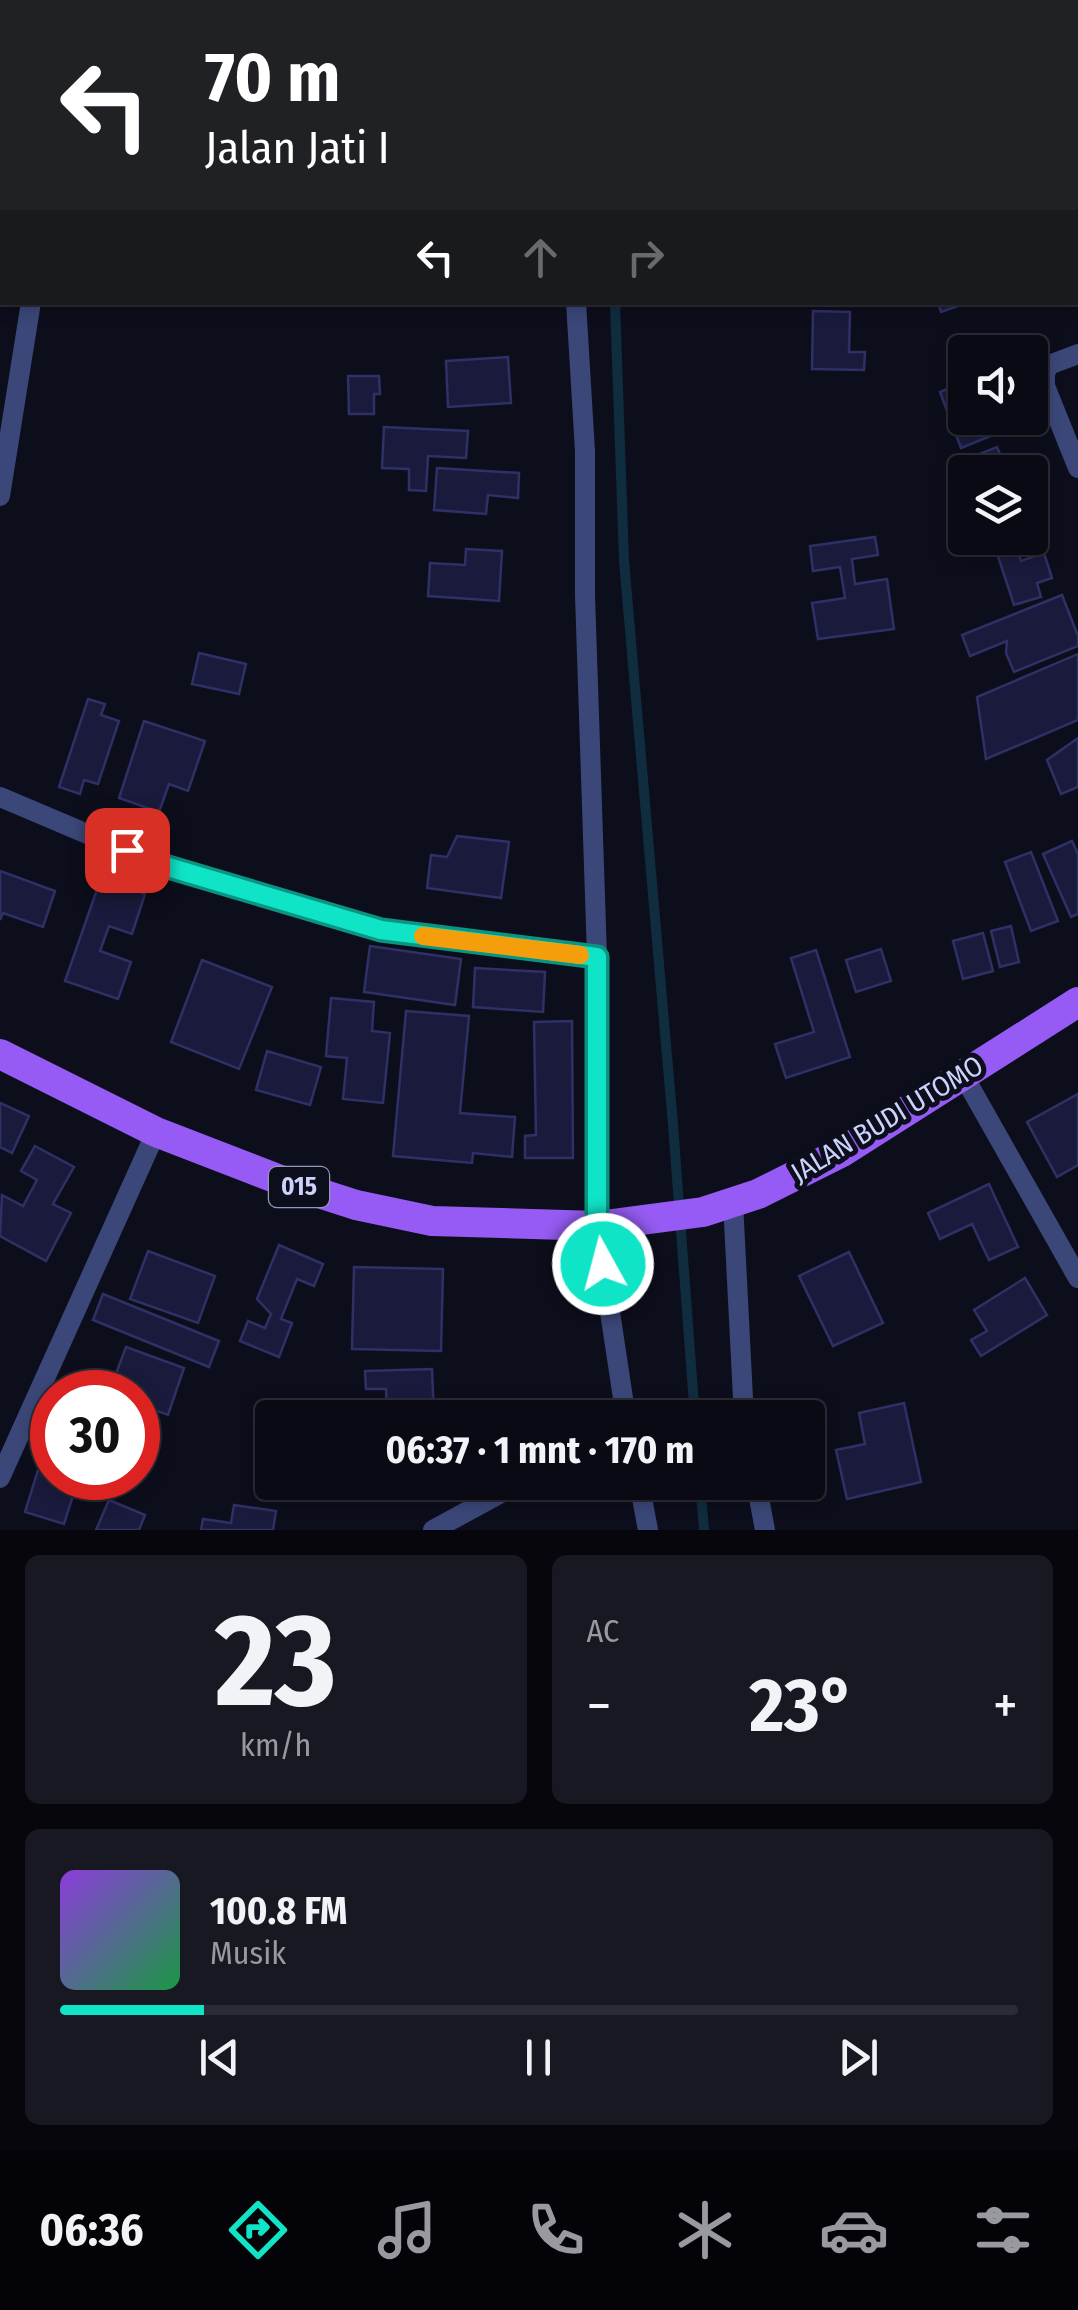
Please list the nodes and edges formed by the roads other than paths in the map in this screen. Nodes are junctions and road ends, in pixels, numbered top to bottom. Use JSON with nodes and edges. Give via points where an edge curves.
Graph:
{"nodes":[{"id":1,"x":30,"y":305,"type":"edge"},
{"id":2,"x":576,"y":305,"type":"edge"},
{"id":3,"x":1078,"y":354,"type":"edge"},
{"id":4,"x":1078,"y":468,"type":"edge"},
{"id":5,"x":0,"y":496,"type":"edge"},
{"id":6,"x":0,"y":797,"type":"edge"},
{"id":7,"x":597,"y":957,"type":"junction"},
{"id":8,"x":1078,"y":1002,"type":"edge"},
{"id":9,"x":0,"y":1054,"type":"edge"},
{"id":10,"x":962,"y":1072,"type":"junction"},
{"id":11,"x":156,"y":1132,"type":"junction"},
{"id":12,"x":733,"y":1202,"type":"junction"},
{"id":13,"x":609,"y":1225,"type":"junction"},
{"id":14,"x":1078,"y":1278,"type":"edge"},
{"id":15,"x":624,"y":1400,"type":"edge"},
{"id":16,"x":743,"y":1400,"type":"edge"},
{"id":17,"x":0,"y":1478,"type":"edge"},
{"id":18,"x":488,"y":1500,"type":"edge"},
{"id":19,"x":642,"y":1500,"type":"edge"},
{"id":20,"x":759,"y":1500,"type":"edge"},
{"id":21,"x":433,"y":1530,"type":"edge"},
{"id":22,"x":648,"y":1530,"type":"edge"},
{"id":23,"x":765,"y":1530,"type":"edge"}],
"edges":[{"from":1,"to":5,"type":"street"},
{"from":2,"to":7,"type":"street"},
{"from":3,"to":4,"type":"street","via":[[1049,364],[1045,386]]},
{"from":6,"to":7,"type":"street","via":[[158,864],[381,930]]},
{"from":7,"to":13,"type":"street"},
{"from":8,"to":10,"type":"main road","name":"JALAN BUDI UTOMO","number":"015"},
{"from":9,"to":11,"type":"main road","name":"JALAN BUDI UTOMO","number":"015"},
{"from":10,"to":12,"type":"main road","name":"JALAN BUDI UTOMO","number":"015","via":[[842,1152]]},
{"from":10,"to":14,"type":"street"},
{"from":11,"to":13,"type":"main road","name":"JALAN BUDI UTOMO","number":"015","via":[[356,1205],[432,1221]]},
{"from":11,"to":17,"type":"street"},
{"from":12,"to":13,"type":"main road","name":"JALAN BUDI UTOMO","number":"015"},
{"from":12,"to":16,"type":"street"},
{"from":13,"to":15,"type":"street"},
{"from":18,"to":21,"type":"street"},
{"from":19,"to":22,"type":"street"},
{"from":20,"to":23,"type":"street"}]}
